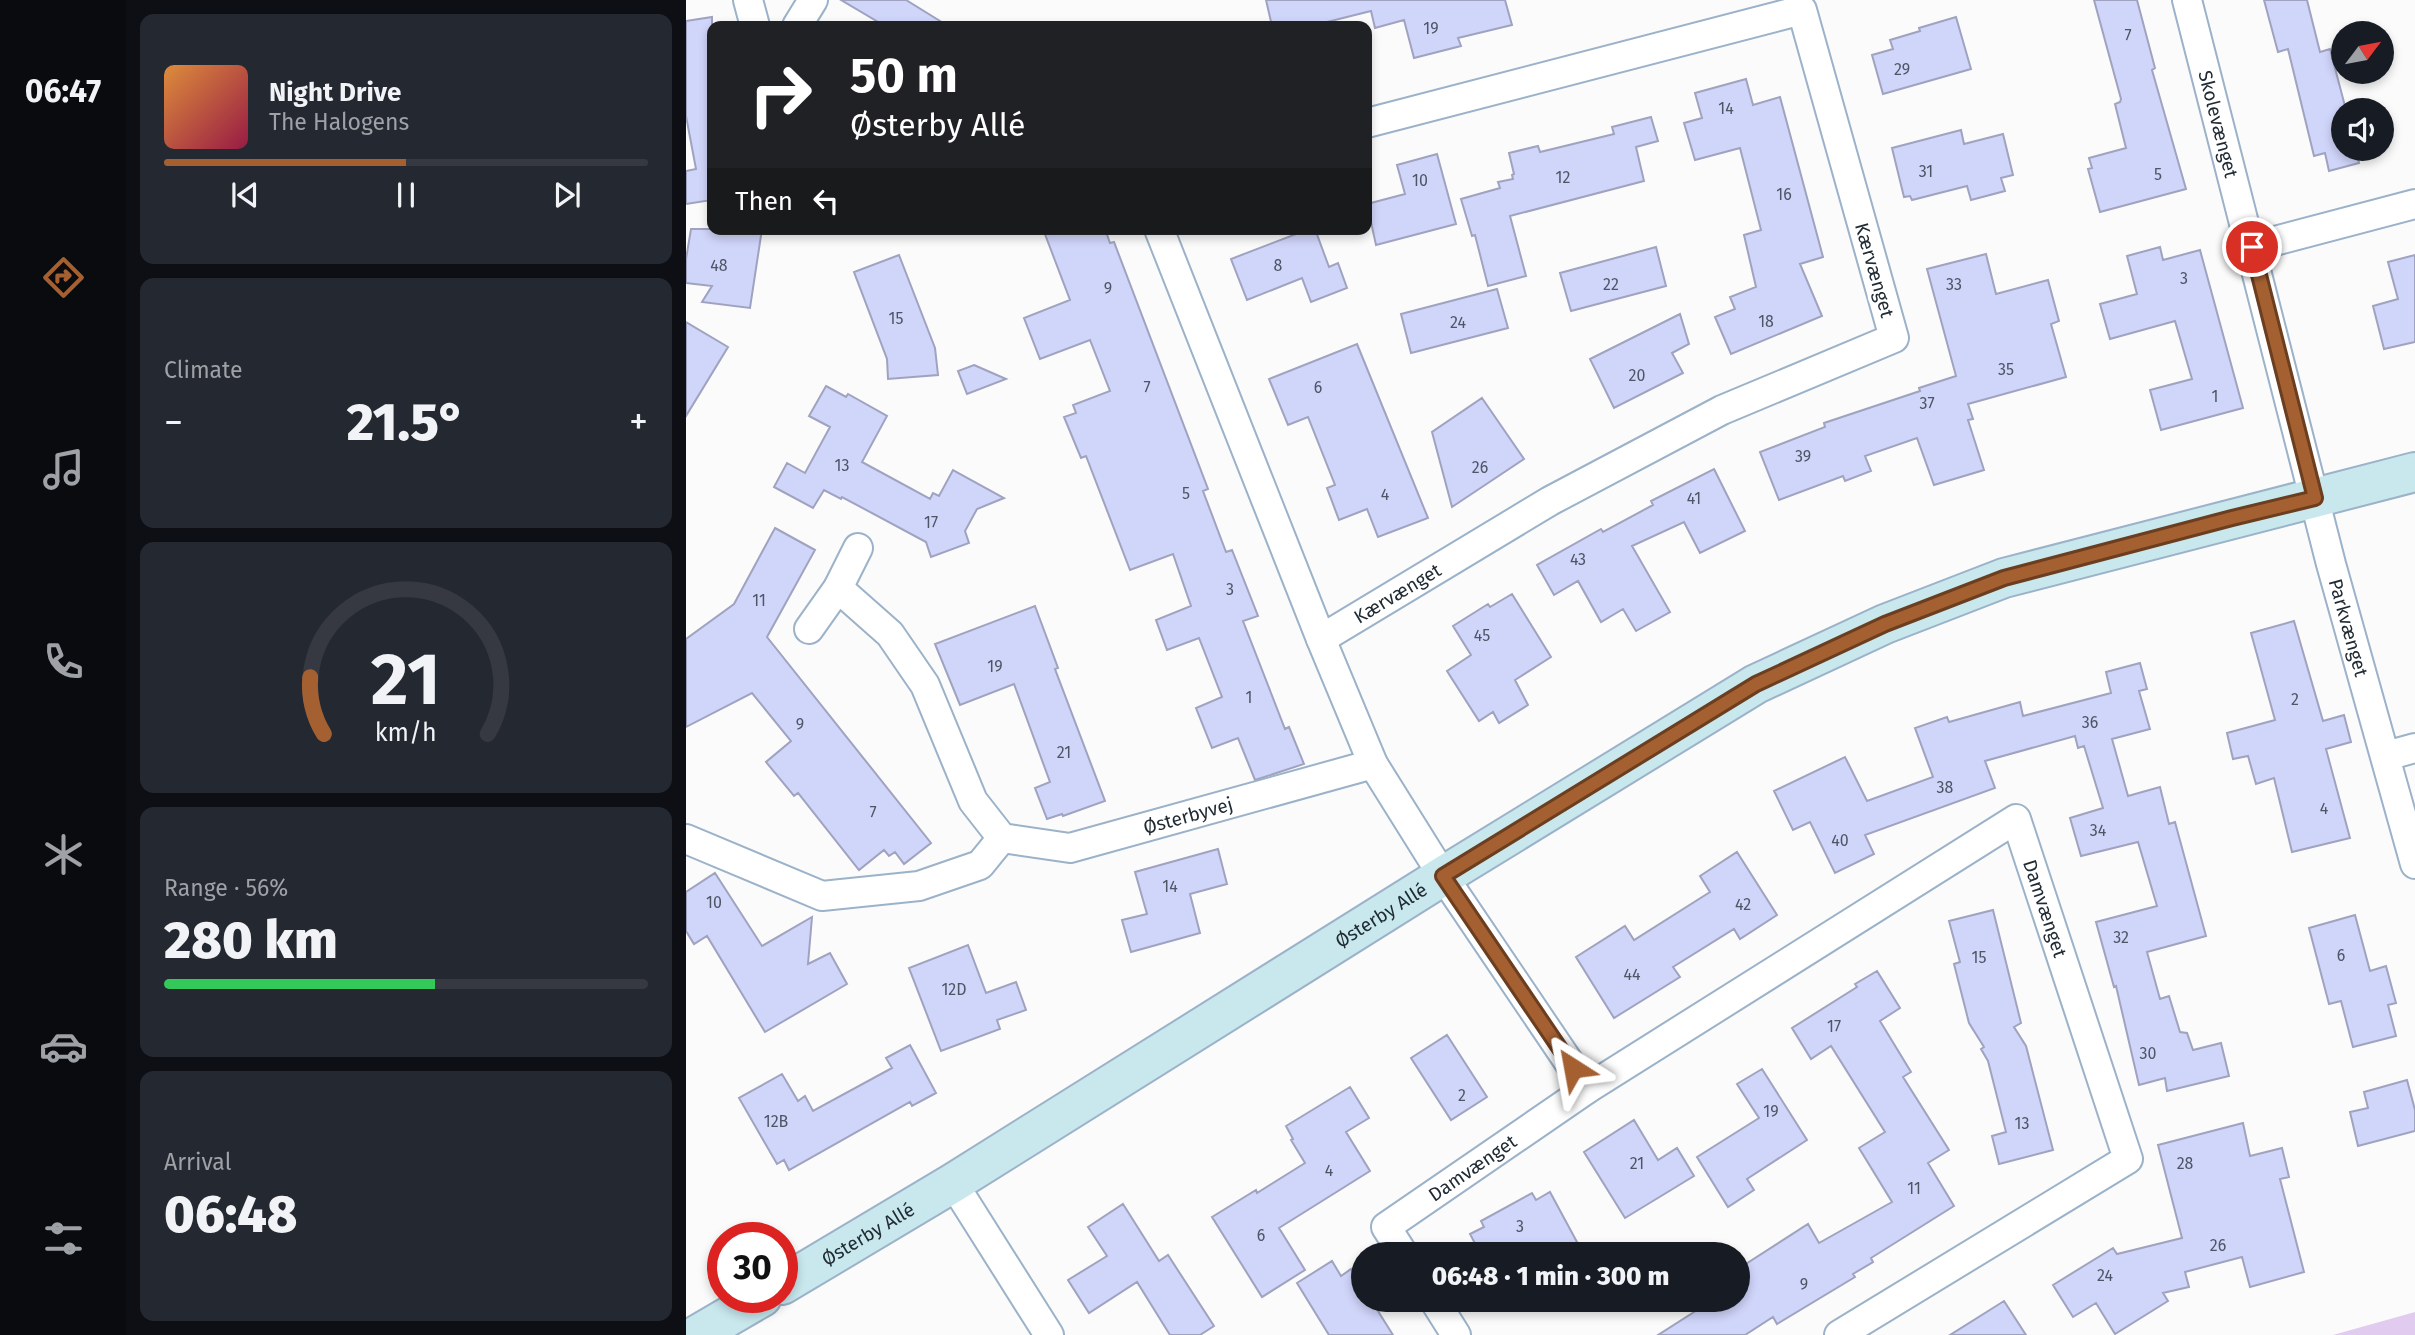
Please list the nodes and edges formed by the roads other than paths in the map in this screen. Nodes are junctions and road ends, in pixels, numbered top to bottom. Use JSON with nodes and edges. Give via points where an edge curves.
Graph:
{"nodes":[{"id":1,"x":748,"y":0,"type":"edge"},
{"id":2,"x":813,"y":0,"type":"edge"},
{"id":3,"x":2187,"y":0,"type":"edge"},
{"id":4,"x":754,"y":21,"type":"edge"},
{"id":5,"x":800,"y":21,"type":"edge"},
{"id":6,"x":1372,"y":122,"type":"edge"},
{"id":7,"x":2415,"y":204,"type":"edge"},
{"id":8,"x":1162,"y":235,"type":"edge"},
{"id":9,"x":2252,"y":247,"type":"junction"},
{"id":10,"x":2415,"y":472,"type":"edge"},
{"id":11,"x":2315,"y":498,"type":"junction"},
{"id":12,"x":858,"y":548,"type":"dead end"},
{"id":13,"x":838,"y":588,"type":"junction"},
{"id":14,"x":808,"y":629,"type":"dead end"},
{"id":15,"x":1321,"y":639,"type":"junction"},
{"id":16,"x":2415,"y":748,"type":"edge"},
{"id":17,"x":2386,"y":756,"type":"junction"},
{"id":18,"x":1373,"y":764,"type":"junction"},
{"id":19,"x":1002,"y":838,"type":"junction"},
{"id":20,"x":686,"y":839,"type":"edge"},
{"id":21,"x":2415,"y":864,"type":"edge"},
{"id":22,"x":1443,"y":876,"type":"junction"},
{"id":23,"x":1587,"y":1089,"type":"junction"},
{"id":24,"x":953,"y":1183,"type":"junction"},
{"id":25,"x":1396,"y":1242,"type":"edge"},
{"id":26,"x":798,"y":1275,"type":"edge"},
{"id":27,"x":1442,"y":1312,"type":"edge"},
{"id":28,"x":735,"y":1313,"type":"edge"},
{"id":29,"x":697,"y":1335,"type":"edge"},
{"id":30,"x":1049,"y":1335,"type":"edge"},
{"id":31,"x":1456,"y":1335,"type":"edge"},
{"id":32,"x":1839,"y":1335,"type":"edge"}],
"edges":[{"from":1,"to":4,"type":"street"},
{"from":2,"to":5,"type":"street"},
{"from":3,"to":9,"type":"street","name":"Skolevænget"},
{"from":6,"to":15,"type":"street","name":"Kærvænget","via":[[1802,10],[1895,338],[1710,416],[1550,501]]},
{"from":7,"to":9,"type":"street"},
{"from":8,"to":15,"type":"street"},
{"from":9,"to":11,"type":"street","name":"Skolevænget"},
{"from":10,"to":11,"type":"street","name":"Østerby Allé"},
{"from":11,"to":17,"type":"street","name":"Parkvænget"},
{"from":11,"to":22,"type":"street","name":"Østerby Allé","via":[[2004,578],[1885,624],[1756,684]]},
{"from":12,"to":13,"type":"street"},
{"from":13,"to":14,"type":"street"},
{"from":13,"to":19,"type":"street","via":[[890,634],[925,685],[974,801]]},
{"from":15,"to":18,"type":"street"},
{"from":16,"to":17,"type":"street"},
{"from":17,"to":21,"type":"street","name":"Parkvænget"},
{"from":18,"to":19,"type":"street","name":"Østerbyvej","via":[[1070,848]]},
{"from":18,"to":22,"type":"street"},
{"from":19,"to":20,"type":"street","via":[[980,865],[919,886],[822,897]]},
{"from":22,"to":23,"type":"street"},
{"from":22,"to":24,"type":"street","name":"Østerby Allé"},
{"from":23,"to":25,"type":"street","name":"Damvænget","via":[[1386,1227]]},
{"from":23,"to":32,"type":"street","name":"Damvænget","via":[[2016,819],[2128,1159]]},
{"from":24,"to":26,"type":"street","name":"Østerby Allé"},
{"from":24,"to":30,"type":"street"},
{"from":27,"to":31,"type":"street"},
{"from":28,"to":29,"type":"street"}]}
